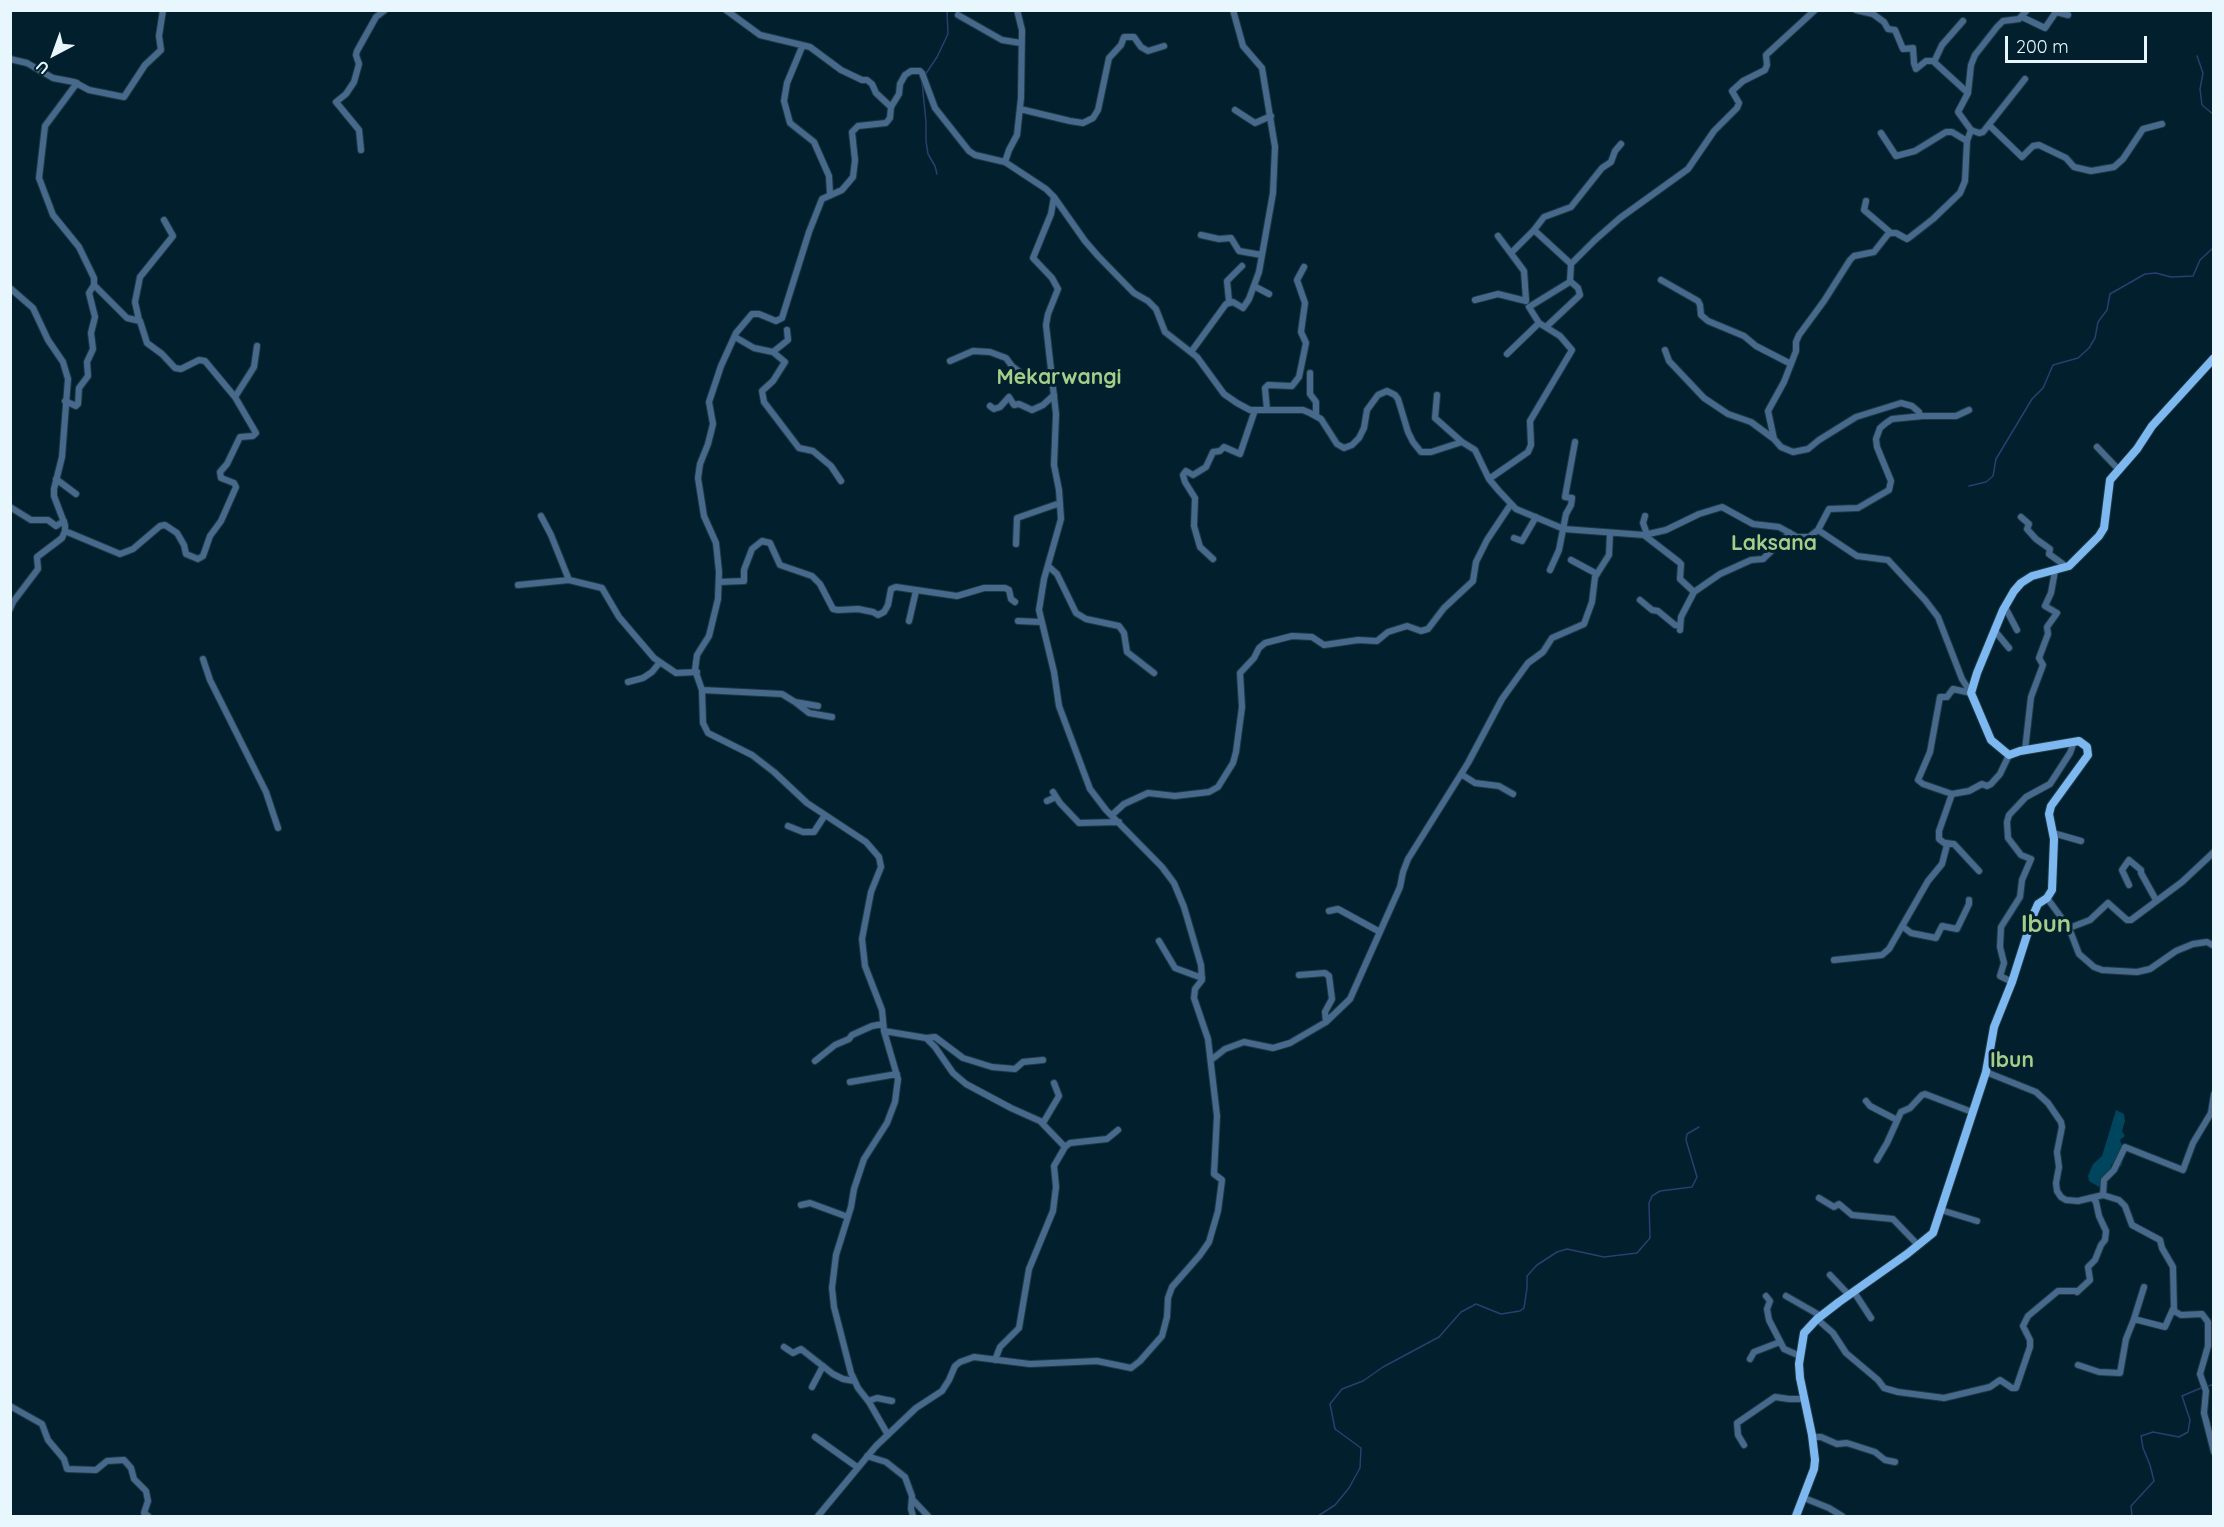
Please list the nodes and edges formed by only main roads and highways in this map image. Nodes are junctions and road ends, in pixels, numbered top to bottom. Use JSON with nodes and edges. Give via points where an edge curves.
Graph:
{"nodes":[{"id":1,"x":2214,"y":357,"type":"edge"},
{"id":2,"x":1796,"y":1516,"type":"edge"}],
"edges":[{"from":1,"to":2,"type":"main road","via":[[2152,426],[2108,485],[2104,528],[2091,545],[2067,567],[2028,578],[2014,591],[1977,673],[1971,693],[1991,740],[2009,755],[2079,741],[2085,744],[2088,755],[2051,806],[2052,890],[2034,913],[1994,1027],[1986,1072],[1933,1233],[1804,1333],[1800,1378],[1815,1452],[1814,1469]]}]}
